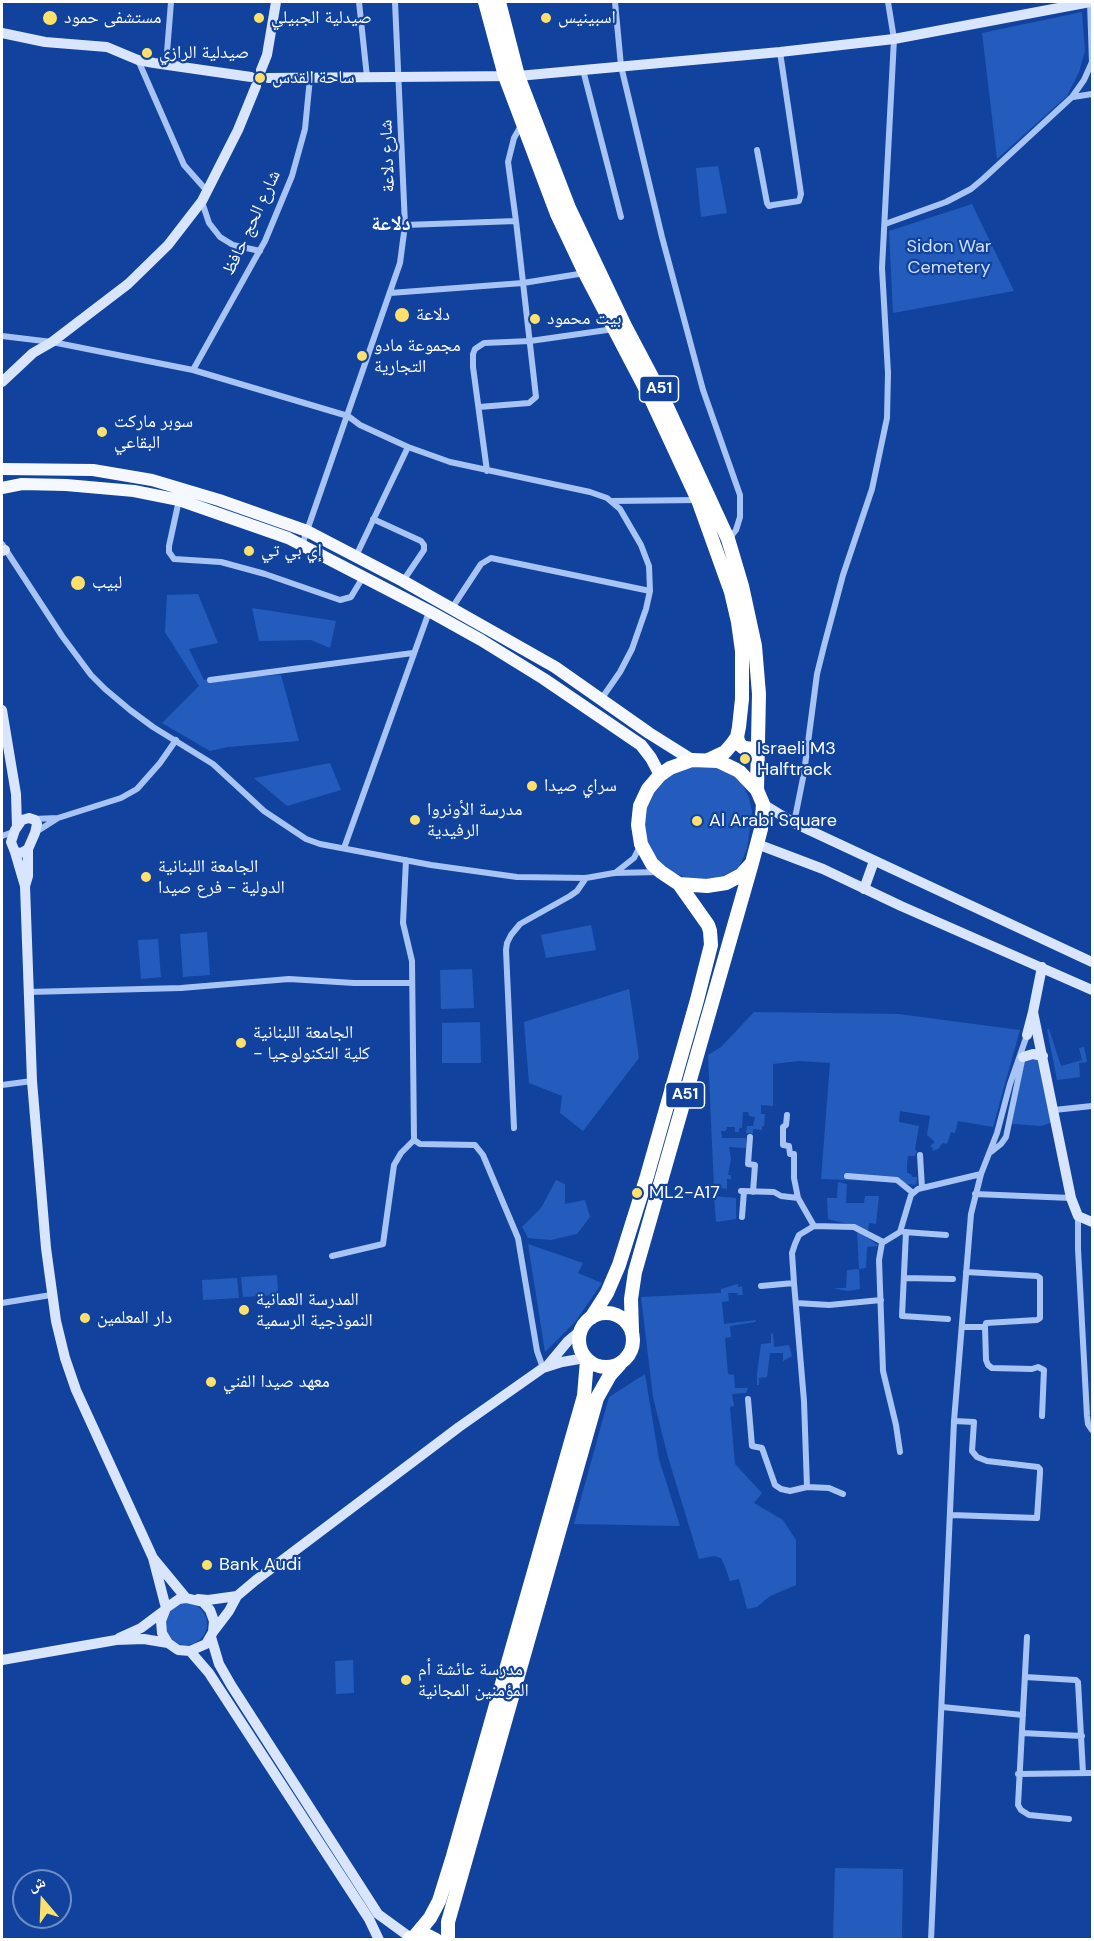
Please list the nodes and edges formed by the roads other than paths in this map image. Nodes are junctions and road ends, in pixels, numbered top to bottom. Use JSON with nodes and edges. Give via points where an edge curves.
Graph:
{"nodes":[{"id":1,"x":171,"y":2,"type":"edge"},
{"id":2,"x":276,"y":2,"type":"edge"},
{"id":3,"x":359,"y":2,"type":"edge"},
{"id":4,"x":395,"y":2,"type":"edge"},
{"id":5,"x":485,"y":2,"type":"edge"},
{"id":6,"x":499,"y":2,"type":"edge"},
{"id":7,"x":615,"y":2,"type":"edge"},
{"id":8,"x":888,"y":2,"type":"edge"},
{"id":9,"x":1090,"y":2,"type":"edge"},
{"id":10,"x":2,"y":33,"type":"edge"},
{"id":11,"x":894,"y":39,"type":"junction"},
{"id":12,"x":780,"y":52,"type":"junction"},
{"id":13,"x":138,"y":60,"type":"junction"},
{"id":14,"x":1092,"y":62,"type":"edge"},
{"id":15,"x":166,"y":65,"type":"junction"},
{"id":16,"x":621,"y":66,"type":"junction"},
{"id":17,"x":583,"y":70,"type":"junction"},
{"id":18,"x":265,"y":74,"type":"junction"},
{"id":19,"x":400,"y":76,"type":"junction"},
{"id":20,"x":511,"y":76,"type":"junction"},
{"id":21,"x":367,"y":77,"type":"junction"},
{"id":22,"x":310,"y":78,"type":"junction"},
{"id":23,"x":254,"y":81,"type":"junction"},
{"id":24,"x":1092,"y":94,"type":"edge"},
{"id":25,"x":1072,"y":97,"type":"junction"},
{"id":26,"x":523,"y":123,"type":"junction"},
{"id":27,"x":757,"y":150,"type":"dead end"},
{"id":28,"x":205,"y":196,"type":"junction"},
{"id":29,"x":621,"y":217,"type":"dead end"},
{"id":30,"x":516,"y":221,"type":"junction"},
{"id":31,"x":885,"y":224,"type":"junction"},
{"id":32,"x":405,"y":225,"type":"junction"},
{"id":33,"x":260,"y":251,"type":"junction"},
{"id":34,"x":585,"y":273,"type":"junction"},
{"id":35,"x":523,"y":283,"type":"junction"},
{"id":36,"x":390,"y":293,"type":"junction"},
{"id":37,"x":614,"y":329,"type":"junction"},
{"id":38,"x":2,"y":336,"type":"edge"},
{"id":39,"x":530,"y":341,"type":"junction"},
{"id":40,"x":52,"y":342,"type":"junction"},
{"id":41,"x":193,"y":370,"type":"junction"},
{"id":42,"x":2,"y":382,"type":"edge"},
{"id":43,"x":478,"y":407,"type":"junction"},
{"id":44,"x":348,"y":416,"type":"junction"},
{"id":45,"x":408,"y":447,"type":"junction"},
{"id":46,"x":2,"y":470,"type":"edge"},
{"id":47,"x":487,"y":471,"type":"junction"},
{"id":48,"x":2,"y":488,"type":"edge"},
{"id":49,"x":179,"y":500,"type":"junction"},
{"id":50,"x":698,"y":500,"type":"junction"},
{"id":51,"x":612,"y":501,"type":"junction"},
{"id":52,"x":373,"y":519,"type":"junction"},
{"id":53,"x":307,"y":531,"type":"junction"},
{"id":54,"x":728,"y":539,"type":"junction"},
{"id":55,"x":302,"y":545,"type":"junction"},
{"id":56,"x":2,"y":548,"type":"edge"},
{"id":57,"x":355,"y":556,"type":"junction"},
{"id":58,"x":364,"y":577,"type":"junction"},
{"id":59,"x":403,"y":580,"type":"junction"},
{"id":60,"x":650,"y":591,"type":"junction"},
{"id":61,"x":452,"y":608,"type":"junction"},
{"id":62,"x":429,"y":611,"type":"junction"},
{"id":63,"x":530,"y":652,"type":"junction"},
{"id":64,"x":413,"y":653,"type":"junction"},
{"id":65,"x":522,"y":665,"type":"junction"},
{"id":66,"x":210,"y":680,"type":"dead end"},
{"id":67,"x":602,"y":698,"type":"junction"},
{"id":68,"x":2,"y":710,"type":"edge"},
{"id":69,"x":737,"y":737,"type":"junction"},
{"id":70,"x":176,"y":740,"type":"junction"},
{"id":71,"x":758,"y":745,"type":"junction"},
{"id":72,"x":692,"y":760,"type":"junction"},
{"id":73,"x":708,"y":760,"type":"junction"},
{"id":74,"x":660,"y":775,"type":"junction"},
{"id":75,"x":757,"y":790,"type":"junction"},
{"id":76,"x":16,"y":794,"type":"junction"},
{"id":77,"x":763,"y":804,"type":"junction"},
{"id":78,"x":31,"y":818,"type":"junction"},
{"id":79,"x":58,"y":818,"type":"junction"},
{"id":80,"x":794,"y":823,"type":"junction"},
{"id":81,"x":15,"y":830,"type":"junction"},
{"id":82,"x":35,"y":832,"type":"junction"},
{"id":83,"x":2,"y":836,"type":"edge"},
{"id":84,"x":641,"y":844,"type":"junction"},
{"id":85,"x":757,"y":844,"type":"junction"},
{"id":86,"x":9,"y":848,"type":"edge"},
{"id":87,"x":344,"y":848,"type":"junction"},
{"id":88,"x":28,"y":849,"type":"junction"},
{"id":89,"x":406,"y":860,"type":"junction"},
{"id":90,"x":874,"y":861,"type":"junction"},
{"id":91,"x":752,"y":862,"type":"junction"},
{"id":92,"x":661,"y":872,"type":"junction"},
{"id":93,"x":614,"y":873,"type":"junction"},
{"id":94,"x":586,"y":878,"type":"junction"},
{"id":95,"x":679,"y":884,"type":"junction"},
{"id":96,"x":25,"y":886,"type":"junction"},
{"id":97,"x":864,"y":889,"type":"junction"},
{"id":98,"x":1092,"y":962,"type":"edge"},
{"id":99,"x":1042,"y":967,"type":"junction"},
{"id":100,"x":412,"y":983,"type":"junction"},
{"id":101,"x":1092,"y":990,"type":"edge"},
{"id":102,"x":27,"y":992,"type":"junction"},
{"id":103,"x":1033,"y":1012,"type":"junction"},
{"id":104,"x":1027,"y":1035,"type":"junction"},
{"id":105,"x":1043,"y":1056,"type":"junction"},
{"id":106,"x":1023,"y":1057,"type":"junction"},
{"id":107,"x":32,"y":1081,"type":"junction"},
{"id":108,"x":2,"y":1085,"type":"edge"},
{"id":109,"x":1092,"y":1106,"type":"edge"},
{"id":110,"x":1054,"y":1110,"type":"junction"},
{"id":111,"x":787,"y":1115,"type":"dead end"},
{"id":112,"x":514,"y":1128,"type":"dead end"},
{"id":113,"x":750,"y":1137,"type":"dead end"},
{"id":114,"x":414,"y":1140,"type":"junction"},
{"id":115,"x":991,"y":1152,"type":"junction"},
{"id":116,"x":920,"y":1155,"type":"dead end"},
{"id":117,"x":981,"y":1174,"type":"junction"},
{"id":118,"x":847,"y":1176,"type":"dead end"},
{"id":119,"x":922,"y":1188,"type":"junction"},
{"id":120,"x":753,"y":1192,"type":"junction"},
{"id":121,"x":913,"y":1193,"type":"junction"},
{"id":122,"x":975,"y":1194,"type":"junction"},
{"id":123,"x":798,"y":1198,"type":"junction"},
{"id":124,"x":1071,"y":1198,"type":"junction"},
{"id":125,"x":1078,"y":1216,"type":"junction"},
{"id":126,"x":742,"y":1217,"type":"dead end"},
{"id":127,"x":1092,"y":1222,"type":"edge"},
{"id":128,"x":814,"y":1226,"type":"junction"},
{"id":129,"x":903,"y":1232,"type":"junction"},
{"id":130,"x":946,"y":1235,"type":"dead end"},
{"id":131,"x":883,"y":1242,"type":"junction"},
{"id":132,"x":332,"y":1256,"type":"dead end"},
{"id":133,"x":966,"y":1272,"type":"junction"},
{"id":134,"x":904,"y":1278,"type":"junction"},
{"id":135,"x":953,"y":1279,"type":"dead end"},
{"id":136,"x":794,"y":1283,"type":"junction"},
{"id":137,"x":760,"y":1286,"type":"dead end"},
{"id":138,"x":51,"y":1295,"type":"junction"},
{"id":139,"x":881,"y":1300,"type":"junction"},
{"id":140,"x":2,"y":1303,"type":"edge"},
{"id":141,"x":796,"y":1303,"type":"junction"},
{"id":142,"x":591,"y":1318,"type":"junction"},
{"id":143,"x":948,"y":1319,"type":"dead end"},
{"id":144,"x":962,"y":1327,"type":"junction"},
{"id":145,"x":985,"y":1327,"type":"junction"},
{"id":146,"x":581,"y":1330,"type":"junction"},
{"id":147,"x":632,"y":1331,"type":"junction"},
{"id":148,"x":586,"y":1359,"type":"junction"},
{"id":149,"x":620,"y":1364,"type":"junction"},
{"id":150,"x":545,"y":1367,"type":"junction"},
{"id":151,"x":748,"y":1399,"type":"dead end"},
{"id":152,"x":1042,"y":1416,"type":"dead end"},
{"id":153,"x":954,"y":1421,"type":"junction"},
{"id":154,"x":1092,"y":1430,"type":"edge"},
{"id":155,"x":900,"y":1452,"type":"dead end"},
{"id":156,"x":807,"y":1487,"type":"junction"},
{"id":157,"x":843,"y":1494,"type":"dead end"},
{"id":158,"x":951,"y":1515,"type":"junction"},
{"id":159,"x":153,"y":1558,"type":"junction"},
{"id":160,"x":237,"y":1596,"type":"junction"},
{"id":161,"x":190,"y":1598,"type":"junction"},
{"id":162,"x":165,"y":1609,"type":"junction"},
{"id":163,"x":212,"y":1634,"type":"junction"},
{"id":164,"x":1027,"y":1637,"type":"dead end"},
{"id":165,"x":116,"y":1640,"type":"junction"},
{"id":166,"x":168,"y":1643,"type":"junction"},
{"id":167,"x":190,"y":1651,"type":"junction"},
{"id":168,"x":2,"y":1659,"type":"edge"},
{"id":169,"x":1025,"y":1677,"type":"junction"},
{"id":170,"x":942,"y":1707,"type":"junction"},
{"id":171,"x":1023,"y":1715,"type":"junction"},
{"id":172,"x":1022,"y":1733,"type":"junction"},
{"id":173,"x":1082,"y":1736,"type":"junction"},
{"id":174,"x":1083,"y":1773,"type":"junction"},
{"id":175,"x":1092,"y":1773,"type":"edge"},
{"id":176,"x":1018,"y":1774,"type":"junction"},
{"id":177,"x":1070,"y":1819,"type":"dead end"},
{"id":178,"x":411,"y":1938,"type":"edge"},
{"id":179,"x":379,"y":1940,"type":"edge"},
{"id":180,"x":436,"y":1940,"type":"edge"},
{"id":181,"x":448,"y":1940,"type":"edge"},
{"id":182,"x":931,"y":1940,"type":"edge"}],
"edges":[{"from":1,"to":15,"type":"street"},
{"from":2,"to":18,"type":"street"},
{"from":3,"to":21,"type":"street"},
{"from":4,"to":19,"type":"street","name":"شارع دلاعة"},
{"from":5,"to":20,"type":"highway","number":"A51"},
{"from":6,"to":20,"type":"highway","number":"A51"},
{"from":7,"to":16,"type":"street"},
{"from":8,"to":11,"type":"street"},
{"from":9,"to":11,"type":"street"},
{"from":9,"to":14,"type":"street"},
{"from":10,"to":13,"type":"street","via":[[45,42],[108,47]]},
{"from":11,"to":12,"type":"street"},
{"from":11,"to":31,"type":"street"},
{"from":12,"to":16,"type":"street"},
{"from":12,"to":27,"type":"street","via":[[799,201],[769,206]]},
{"from":13,"to":15,"type":"street"},
{"from":13,"to":28,"type":"street","via":[[184,165]]},
{"from":14,"to":25,"type":"street"},
{"from":15,"to":23,"type":"street"},
{"from":16,"to":17,"type":"street"},
{"from":16,"to":54,"type":"street","via":[[703,390],[740,495],[740,518]]},
{"from":17,"to":20,"type":"street"},
{"from":17,"to":29,"type":"street"},
{"from":18,"to":22,"type":"street"},
{"from":18,"to":23,"type":"street","via":[[265,85]]},
{"from":19,"to":20,"type":"street"},
{"from":19,"to":21,"type":"street"},
{"from":19,"to":32,"type":"street","name":"شارع دلاعة"},
{"from":20,"to":26,"type":"highway","number":"A51"},
{"from":20,"to":54,"type":"highway","number":"A51","via":[[569,208]]},
{"from":21,"to":22,"type":"street"},
{"from":22,"to":33,"type":"street","name":"شارع الحج حافظ","via":[[300,149]]},
{"from":23,"to":28,"type":"street","via":[[238,130]]},
{"from":24,"to":25,"type":"street"},
{"from":25,"to":31,"type":"street","via":[[971,189]]},
{"from":26,"to":30,"type":"street","via":[[508,157]]},
{"from":26,"to":34,"type":"highway","number":"A51","via":[[557,214]]},
{"from":28,"to":33,"type":"street","via":[[208,223],[220,237]]},
{"from":28,"to":40,"type":"street","via":[[143,271]]},
{"from":30,"to":32,"type":"street"},
{"from":30,"to":35,"type":"street"},
{"from":31,"to":80,"type":"street","via":[[885,436],[817,674]]},
{"from":32,"to":36,"type":"street","name":"شارع دلاعة","via":[[400,262]]},
{"from":33,"to":41,"type":"street","name":"شارع الحج حافظ"},
{"from":34,"to":35,"type":"street"},
{"from":34,"to":37,"type":"highway","number":"A51"},
{"from":35,"to":36,"type":"street"},
{"from":35,"to":39,"type":"street"},
{"from":36,"to":44,"type":"street","name":"شارع دلاعة"},
{"from":37,"to":39,"type":"street"},
{"from":37,"to":50,"type":"highway","number":"A51"},
{"from":38,"to":40,"type":"street"},
{"from":39,"to":43,"type":"street","via":[[484,343],[475,349],[472,354]]},
{"from":39,"to":43,"type":"street","via":[[535,399],[529,403]]},
{"from":40,"to":41,"type":"street"},
{"from":40,"to":42,"type":"street","via":[[22,362]]},
{"from":41,"to":44,"type":"street"},
{"from":43,"to":47,"type":"street"},
{"from":44,"to":45,"type":"street"},
{"from":44,"to":53,"type":"street","name":"شارع دلاعة"},
{"from":45,"to":47,"type":"street"},
{"from":45,"to":52,"type":"street"},
{"from":46,"to":53,"type":"main road","via":[[93,470],[152,480]]},
{"from":47,"to":51,"type":"street","via":[[590,492]]},
{"from":48,"to":49,"type":"main road","via":[[66,484]]},
{"from":49,"to":55,"type":"main road"},
{"from":49,"to":58,"type":"street","via":[[169,546],[174,559],[221,562],[340,600],[351,597]]},
{"from":50,"to":51,"type":"street"},
{"from":50,"to":69,"type":"highway","number":"A51","via":[[738,622],[742,674]]},
{"from":51,"to":60,"type":"street","via":[[633,528],[645,555]]},
{"from":52,"to":57,"type":"street"},
{"from":52,"to":59,"type":"street","via":[[424,544],[424,550]]},
{"from":53,"to":55,"type":"street","name":"شارع دلاعة"},
{"from":53,"to":57,"type":"main road"},
{"from":54,"to":71,"type":"highway","number":"A51","via":[[755,646]]},
{"from":55,"to":58,"type":"main road"},
{"from":56,"to":70,"type":"street","via":[[91,675],[129,710]]},
{"from":57,"to":59,"type":"main road"},
{"from":58,"to":62,"type":"main road"},
{"from":59,"to":61,"type":"main road"},
{"from":60,"to":61,"type":"street","via":[[492,558],[481,564]]},
{"from":60,"to":67,"type":"street","via":[[632,649]]},
{"from":61,"to":63,"type":"main road"},
{"from":62,"to":64,"type":"street"},
{"from":62,"to":65,"type":"main road"},
{"from":63,"to":65,"type":"main road"},
{"from":63,"to":67,"type":"main road"},
{"from":64,"to":66,"type":"street"},
{"from":64,"to":87,"type":"street"},
{"from":65,"to":74,"type":"main road","via":[[641,745]]},
{"from":67,"to":72,"type":"main road"},
{"from":68,"to":76,"type":"street"},
{"from":69,"to":71,"type":"highway","via":[[744,748]]},
{"from":69,"to":73,"type":"highway","via":[[725,752]]},
{"from":70,"to":79,"type":"street","via":[[137,789]]},
{"from":70,"to":87,"type":"street","via":[[213,764],[292,831],[320,844]]},
{"from":71,"to":75,"type":"highway","number":"A51"},
{"from":72,"to":73,"type":"highway","number":"A51"},
{"from":72,"to":74,"type":"highway","number":"A51"},
{"from":73,"to":75,"type":"highway","number":"A51","via":[[739,771]]},
{"from":74,"to":84,"type":"highway","number":"A51","via":[[640,806]]},
{"from":75,"to":77,"type":"highway","number":"A51"},
{"from":76,"to":78,"type":"street"},
{"from":76,"to":81,"type":"street"},
{"from":77,"to":80,"type":"street"},
{"from":77,"to":85,"type":"highway","number":"A51"},
{"from":78,"to":79,"type":"street"},
{"from":78,"to":81,"type":"street","via":[[22,820]]},
{"from":78,"to":82,"type":"street","via":[[37,824]]},
{"from":79,"to":82,"type":"street"},
{"from":80,"to":90,"type":"street"},
{"from":81,"to":83,"type":"street"},
{"from":81,"to":86,"type":"street"},
{"from":82,"to":88,"type":"street"},
{"from":84,"to":92,"type":"highway","number":"A51"},
{"from":84,"to":93,"type":"street","via":[[634,858]]},
{"from":85,"to":91,"type":"highway","number":"A51"},
{"from":85,"to":97,"type":"street"},
{"from":86,"to":88,"type":"street","via":[[21,853]]},
{"from":86,"to":96,"type":"street"},
{"from":87,"to":89,"type":"street"},
{"from":88,"to":96,"type":"street"},
{"from":89,"to":94,"type":"street","via":[[517,878]]},
{"from":89,"to":100,"type":"street","via":[[403,923],[411,955]]},
{"from":90,"to":97,"type":"street"},
{"from":90,"to":98,"type":"street"},
{"from":91,"to":95,"type":"highway","via":[[726,883]]},
{"from":91,"to":147,"type":"highway","number":"A51","via":[[635,1272]]},
{"from":92,"to":93,"type":"street"},
{"from":92,"to":95,"type":"highway","number":"A51"},
{"from":93,"to":94,"type":"street"},
{"from":94,"to":112,"type":"street","via":[[570,896],[520,924],[507,943]]},
{"from":95,"to":142,"type":"highway","number":"A51","via":[[708,925],[711,945],[619,1265]]},
{"from":96,"to":102,"type":"street"},
{"from":97,"to":99,"type":"street"},
{"from":99,"to":101,"type":"street"},
{"from":99,"to":103,"type":"street"},
{"from":100,"to":102,"type":"street","via":[[289,979],[181,988]]},
{"from":100,"to":114,"type":"street"},
{"from":102,"to":107,"type":"street"},
{"from":103,"to":104,"type":"street"},
{"from":103,"to":105,"type":"street"},
{"from":104,"to":106,"type":"street"},
{"from":104,"to":115,"type":"street"},
{"from":105,"to":106,"type":"street"},
{"from":105,"to":110,"type":"street"},
{"from":106,"to":115,"type":"street","via":[[1006,1137]]},
{"from":107,"to":108,"type":"street"},
{"from":107,"to":138,"type":"street"},
{"from":109,"to":110,"type":"street"},
{"from":110,"to":124,"type":"street"},
{"from":111,"to":123,"type":"street","via":[[783,1145],[789,1146],[790,1154],[794,1154]]},
{"from":113,"to":120,"type":"street","via":[[748,1164],[755,1165]]},
{"from":114,"to":132,"type":"street","via":[[394,1165],[383,1244]]},
{"from":114,"to":150,"type":"street","via":[[420,1144],[475,1145],[483,1155],[518,1239],[537,1351]]},
{"from":115,"to":117,"type":"street"},
{"from":116,"to":119,"type":"street"},
{"from":117,"to":119,"type":"street"},
{"from":117,"to":122,"type":"street"},
{"from":118,"to":121,"type":"street","via":[[897,1180]]},
{"from":119,"to":121,"type":"street"},
{"from":120,"to":123,"type":"street"},
{"from":120,"to":126,"type":"street","via":[[743,1191]]},
{"from":121,"to":129,"type":"street"},
{"from":122,"to":124,"type":"street"},
{"from":122,"to":133,"type":"street"},
{"from":123,"to":128,"type":"street"},
{"from":124,"to":125,"type":"street"},
{"from":125,"to":127,"type":"street"},
{"from":125,"to":154,"type":"street","via":[[1086,1416]]},
{"from":128,"to":131,"type":"street","via":[[854,1227]]},
{"from":128,"to":136,"type":"street","via":[[799,1235],[795,1244]]},
{"from":129,"to":130,"type":"street"},
{"from":129,"to":131,"type":"street"},
{"from":129,"to":134,"type":"street"},
{"from":131,"to":139,"type":"street","via":[[879,1260]]},
{"from":133,"to":144,"type":"street"},
{"from":133,"to":145,"type":"street","via":[[1041,1278],[1040,1318],[986,1323]]},
{"from":134,"to":135,"type":"street"},
{"from":134,"to":143,"type":"street","via":[[902,1316]]},
{"from":136,"to":137,"type":"street"},
{"from":136,"to":141,"type":"street"},
{"from":138,"to":140,"type":"street"},
{"from":138,"to":159,"type":"street","via":[[76,1390]]},
{"from":139,"to":141,"type":"street","via":[[829,1305]]},
{"from":139,"to":155,"type":"street","via":[[883,1371]]},
{"from":141,"to":156,"type":"street"},
{"from":142,"to":146,"type":"highway","number":"A51"},
{"from":142,"to":147,"type":"highway","via":[[614,1314]]},
{"from":144,"to":145,"type":"street"},
{"from":144,"to":153,"type":"street"},
{"from":145,"to":152,"type":"street","via":[[986,1360],[992,1368],[1044,1370]]},
{"from":146,"to":148,"type":"highway","via":[[579,1347]]},
{"from":146,"to":150,"type":"street"},
{"from":147,"to":149,"type":"highway","number":"A51","via":[[632,1349]]},
{"from":148,"to":149,"type":"highway","via":[[602,1367]]},
{"from":148,"to":150,"type":"street"},
{"from":148,"to":178,"type":"highway","via":[[584,1396],[453,1856],[439,1901],[430,1918]]},
{"from":149,"to":181,"type":"highway","number":"A51","via":[[597,1398],[448,1922]]},
{"from":150,"to":160,"type":"street","via":[[459,1427]]},
{"from":151,"to":156,"type":"street","via":[[752,1446],[762,1448],[775,1485],[790,1491]]},
{"from":153,"to":158,"type":"street"},
{"from":153,"to":158,"type":"street","via":[[974,1422],[972,1451],[977,1457],[1038,1467],[1040,1473],[1037,1518]]},
{"from":156,"to":157,"type":"street","via":[[829,1488]]},
{"from":158,"to":170,"type":"street"},
{"from":159,"to":161,"type":"street"},
{"from":159,"to":162,"type":"street"},
{"from":160,"to":161,"type":"street"},
{"from":160,"to":163,"type":"street"},
{"from":161,"to":162,"type":"street","via":[[179,1599]]},
{"from":161,"to":163,"type":"street","via":[[203,1602],[210,1611],[214,1621]]},
{"from":162,"to":165,"type":"street","via":[[141,1628]]},
{"from":162,"to":166,"type":"street","via":[[160,1621]]},
{"from":163,"to":167,"type":"street","via":[[206,1644]]},
{"from":163,"to":178,"type":"street","via":[[219,1664],[231,1685],[378,1914]]},
{"from":164,"to":169,"type":"street"},
{"from":165,"to":166,"type":"street"},
{"from":165,"to":168,"type":"street"},
{"from":166,"to":167,"type":"street","via":[[178,1650]]},
{"from":167,"to":179,"type":"street","via":[[214,1681]]},
{"from":169,"to":171,"type":"street"},
{"from":169,"to":173,"type":"street","via":[[1078,1682]]},
{"from":170,"to":171,"type":"street"},
{"from":170,"to":182,"type":"street"},
{"from":171,"to":172,"type":"street"},
{"from":172,"to":173,"type":"street"},
{"from":172,"to":176,"type":"street"},
{"from":173,"to":174,"type":"street"},
{"from":174,"to":175,"type":"street"},
{"from":174,"to":176,"type":"street"},
{"from":176,"to":177,"type":"street","via":[[1021,1810],[1029,1815]]},
{"from":178,"to":180,"type":"highway","via":[[424,1934]]}]}
